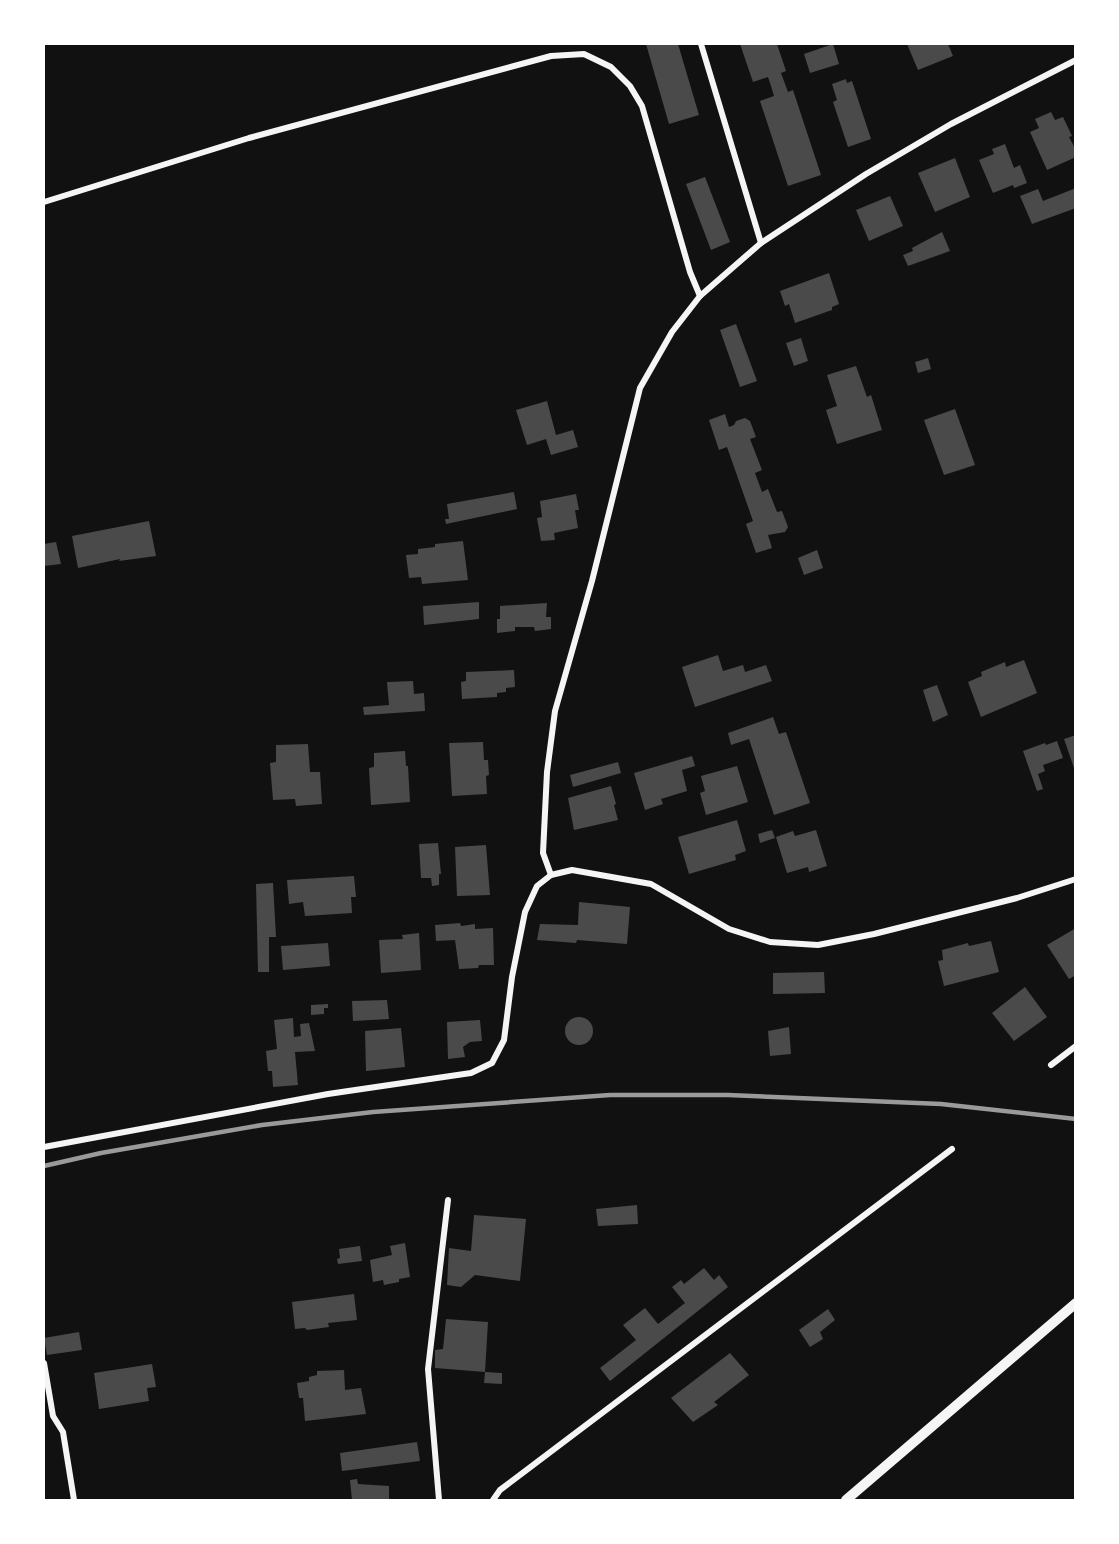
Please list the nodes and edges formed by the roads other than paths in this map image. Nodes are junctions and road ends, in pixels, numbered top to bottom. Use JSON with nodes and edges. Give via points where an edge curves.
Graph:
{"nodes":[{"id":1,"x":701,"y":44,"type":"edge"},
{"id":2,"x":1076,"y":60,"type":"edge"},
{"id":3,"x":44,"y":202,"type":"edge"},
{"id":4,"x":761,"y":243,"type":"junction"},
{"id":5,"x":700,"y":296,"type":"junction"},
{"id":6,"x":551,"y":875,"type":"junction"},
{"id":7,"x":1076,"y":879,"type":"edge"},
{"id":8,"x":1076,"y":1046,"type":"edge"},
{"id":9,"x":1051,"y":1065,"type":"dead end"},
{"id":10,"x":44,"y":1147,"type":"edge"},
{"id":11,"x":952,"y":1149,"type":"dead end"},
{"id":12,"x":448,"y":1200,"type":"dead end"},
{"id":13,"x":1076,"y":1303,"type":"edge"},
{"id":14,"x":44,"y":1363,"type":"edge"},
{"id":15,"x":74,"y":1500,"type":"edge"},
{"id":16,"x":439,"y":1500,"type":"edge"},
{"id":17,"x":493,"y":1500,"type":"edge"},
{"id":18,"x":846,"y":1500,"type":"edge"}],
"edges":[{"from":1,"to":4,"type":"street"},
{"from":2,"to":4,"type":"street","via":[[951,124]]},
{"from":3,"to":5,"type":"street","via":[[260,135],[551,56],[584,54],[611,67],[630,86],[642,106]]},
{"from":4,"to":5,"type":"street"},
{"from":5,"to":6,"type":"street","via":[[672,332],[640,388],[555,711],[543,853]]},
{"from":6,"to":7,"type":"street","via":[[572,870],[651,884],[729,929],[770,942],[818,945],[1017,898]]},
{"from":6,"to":10,"type":"street","via":[[537,886],[525,912],[504,1040],[492,1063],[471,1073],[328,1094]]},
{"from":8,"to":9,"type":"street"},
{"from":11,"to":17,"type":"street","via":[[500,1490]]},
{"from":12,"to":16,"type":"street","via":[[428,1369]]},
{"from":13,"to":18,"type":"street"},
{"from":14,"to":15,"type":"street","via":[[53,1416],[63,1432]]}]}
